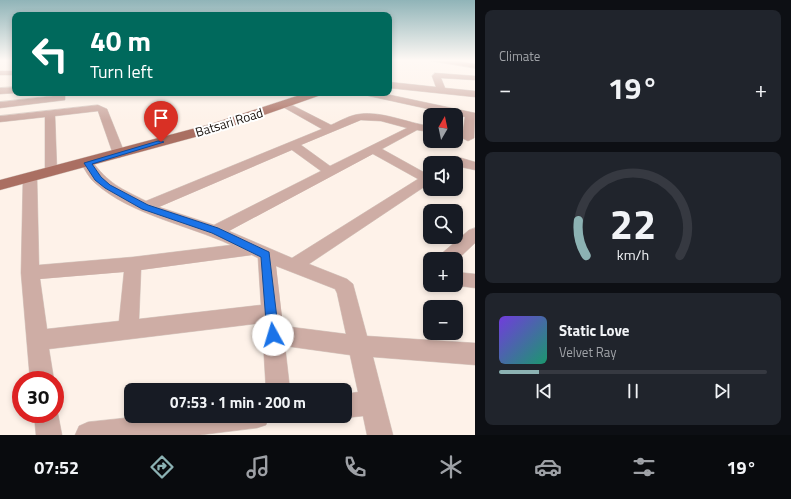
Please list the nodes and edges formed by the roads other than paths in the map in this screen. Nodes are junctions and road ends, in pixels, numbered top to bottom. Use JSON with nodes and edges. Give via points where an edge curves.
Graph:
{"nodes":[{"id":1,"x":438,"y":80,"type":"edge"},
{"id":2,"x":392,"y":85,"type":"edge"},
{"id":3,"x":12,"y":90,"type":"edge"},
{"id":4,"x":0,"y":91,"type":"edge"},
{"id":5,"x":442,"y":91,"type":"junction"},
{"id":6,"x":475,"y":94,"type":"edge"},
{"id":7,"x":63,"y":96,"type":"edge"},
{"id":8,"x":309,"y":96,"type":"edge"},
{"id":9,"x":383,"y":96,"type":"edge"},
{"id":10,"x":0,"y":105,"type":"edge"},
{"id":11,"x":286,"y":105,"type":"junction"},
{"id":12,"x":53,"y":113,"type":"junction"},
{"id":13,"x":473,"y":115,"type":"edge"},
{"id":14,"x":0,"y":119,"type":"edge"},
{"id":15,"x":416,"y":127,"type":"junction"},
{"id":16,"x":423,"y":128,"type":"edge"},
{"id":17,"x":330,"y":129,"type":"junction"},
{"id":18,"x":471,"y":139,"type":"edge"},
{"id":19,"x":293,"y":145,"type":"junction"},
{"id":20,"x":372,"y":149,"type":"junction"},
{"id":21,"x":119,"y":154,"type":"junction"},
{"id":22,"x":463,"y":162,"type":"edge"},
{"id":23,"x":87,"y":163,"type":"junction"},
{"id":24,"x":475,"y":166,"type":"edge"},
{"id":25,"x":329,"y":171,"type":"junction"},
{"id":26,"x":51,"y":172,"type":"junction"},
{"id":27,"x":423,"y":175,"type":"edge"},
{"id":28,"x":30,"y":178,"type":"junction"},
{"id":29,"x":423,"y":182,"type":"edge"},
{"id":30,"x":0,"y":185,"type":"edge"},
{"id":31,"x":145,"y":207,"type":"junction"},
{"id":32,"x":215,"y":231,"type":"junction"},
{"id":33,"x":475,"y":234,"type":"edge"},
{"id":34,"x":259,"y":252,"type":"junction"},
{"id":35,"x":455,"y":252,"type":"edge"},
{"id":36,"x":133,"y":264,"type":"junction"},
{"id":37,"x":294,"y":265,"type":"junction"},
{"id":38,"x":30,"y":274,"type":"junction"},
{"id":39,"x":463,"y":280,"type":"edge"},
{"id":40,"x":475,"y":281,"type":"edge"},
{"id":41,"x":271,"y":313,"type":"junction"},
{"id":42,"x":128,"y":329,"type":"junction"},
{"id":43,"x":273,"y":335,"type":"junction"},
{"id":44,"x":38,"y":340,"type":"junction"},
{"id":45,"x":359,"y":346,"type":"junction"},
{"id":46,"x":475,"y":354,"type":"edge"},
{"id":47,"x":41,"y":371,"type":"edge"},
{"id":48,"x":277,"y":383,"type":"edge"},
{"id":49,"x":372,"y":403,"type":"junction"},
{"id":50,"x":352,"y":405,"type":"edge"},
{"id":51,"x":47,"y":423,"type":"edge"},
{"id":52,"x":195,"y":423,"type":"edge"},
{"id":53,"x":48,"y":435,"type":"edge"},
{"id":54,"x":88,"y":435,"type":"edge"},
{"id":55,"x":380,"y":435,"type":"edge"}],
"edges":[{"from":1,"to":5,"type":"street"},
{"from":2,"to":5,"type":"street"},
{"from":3,"to":4,"type":"street"},
{"from":5,"to":6,"type":"street"},
{"from":7,"to":10,"type":"street"},
{"from":7,"to":12,"type":"street"},
{"from":8,"to":11,"type":"main road","name":"Batsari Road"},
{"from":9,"to":13,"type":"street"},
{"from":11,"to":17,"type":"street"},
{"from":11,"to":21,"type":"main road","name":"Batsari Road"},
{"from":12,"to":14,"type":"street"},
{"from":12,"to":21,"type":"street","via":[[102,109]]},
{"from":12,"to":26,"type":"street"},
{"from":13,"to":18,"type":"street"},
{"from":15,"to":16,"type":"street"},
{"from":15,"to":17,"type":"street","via":[[370,116],[359,117]]},
{"from":15,"to":20,"type":"street"},
{"from":17,"to":19,"type":"street"},
{"from":19,"to":25,"type":"street"},
{"from":19,"to":31,"type":"street"},
{"from":20,"to":25,"type":"street"},
{"from":20,"to":27,"type":"street"},
{"from":21,"to":23,"type":"main road","name":"Batsari Road"},
{"from":22,"to":24,"type":"street"},
{"from":23,"to":26,"type":"main road","name":"Batsari Road"},
{"from":23,"to":31,"type":"street","via":[[98,179],[108,187]]},
{"from":25,"to":32,"type":"street"},
{"from":26,"to":28,"type":"main road","name":"Batsari Road"},
{"from":28,"to":30,"type":"main road","name":"Batsari Road"},
{"from":28,"to":38,"type":"street"},
{"from":29,"to":37,"type":"street"},
{"from":31,"to":32,"type":"street"},
{"from":32,"to":34,"type":"street"},
{"from":33,"to":35,"type":"street"},
{"from":34,"to":36,"type":"street"},
{"from":34,"to":37,"type":"street"},
{"from":34,"to":41,"type":"street"},
{"from":36,"to":38,"type":"street"},
{"from":36,"to":42,"type":"street"},
{"from":37,"to":45,"type":"street","via":[[341,284],[346,290]]},
{"from":38,"to":44,"type":"street"},
{"from":39,"to":40,"type":"street"},
{"from":41,"to":42,"type":"street"},
{"from":41,"to":43,"type":"street"},
{"from":42,"to":44,"type":"street"},
{"from":43,"to":45,"type":"street"},
{"from":43,"to":48,"type":"street"},
{"from":44,"to":47,"type":"street"},
{"from":45,"to":46,"type":"street"},
{"from":45,"to":49,"type":"street"},
{"from":49,"to":50,"type":"street"},
{"from":49,"to":55,"type":"street"},
{"from":51,"to":53,"type":"street"},
{"from":52,"to":54,"type":"street"}]}
